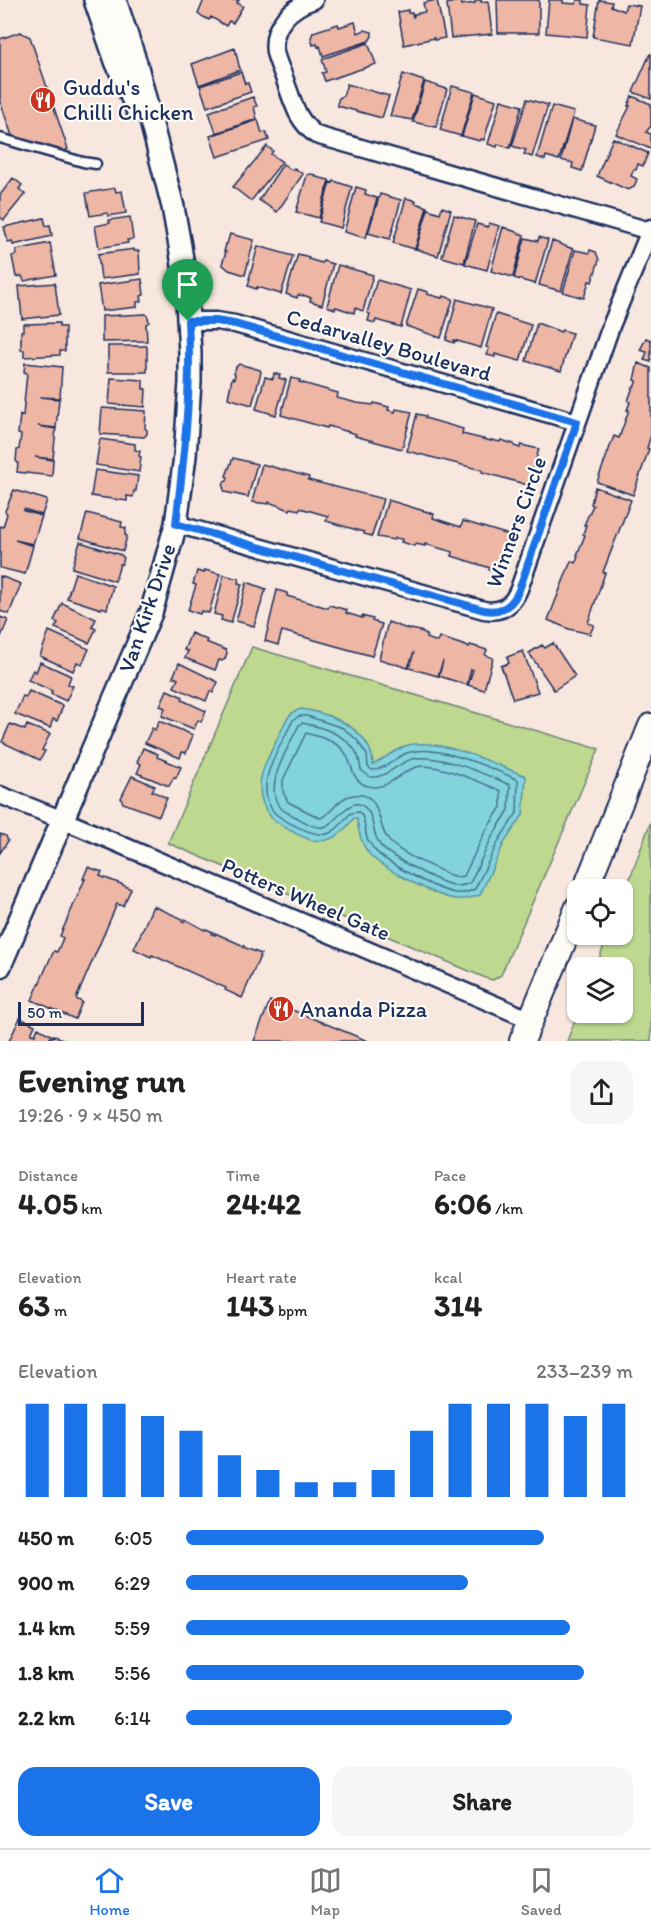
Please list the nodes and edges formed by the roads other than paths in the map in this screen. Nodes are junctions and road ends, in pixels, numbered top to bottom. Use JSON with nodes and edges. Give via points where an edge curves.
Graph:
{"nodes":[{"id":1,"x":95,"y":0,"type":"edge"},
{"id":2,"x":115,"y":0,"type":"edge"},
{"id":3,"x":314,"y":0,"type":"edge"},
{"id":4,"x":0,"y":138,"type":"edge"},
{"id":5,"x":160,"y":158,"type":"junction"},
{"id":6,"x":96,"y":164,"type":"dead end"},
{"id":7,"x":650,"y":230,"type":"edge"},
{"id":8,"x":188,"y":321,"type":"junction"},
{"id":9,"x":577,"y":422,"type":"junction"},
{"id":10,"x":176,"y":524,"type":"junction"},
{"id":11,"x":651,"y":726,"type":"edge"},
{"id":12,"x":0,"y":795,"type":"edge"},
{"id":13,"x":63,"y":820,"type":"junction"},
{"id":14,"x":590,"y":879,"type":"edge"},
{"id":15,"x":567,"y":933,"type":"edge"},
{"id":16,"x":0,"y":966,"type":"edge"},
{"id":17,"x":526,"y":1030,"type":"edge"}],
"edges":[{"from":1,"to":5,"type":"street","name":"Van Kirk Drive","via":[[116,61]]},
{"from":2,"to":5,"type":"street","name":"Van Kirk Drive"},
{"from":3,"to":7,"type":"street","name":"Winners Circle","via":[[284,17],[277,31],[275,51],[297,115],[316,135]]},
{"from":4,"to":6,"type":"lane"},
{"from":5,"to":8,"type":"street","name":"Van Kirk Drive","via":[[178,236]]},
{"from":7,"to":9,"type":"street","name":"Winners Circle","via":[[610,326]]},
{"from":8,"to":9,"type":"street","name":"Cedarvalley Boulevard","via":[[235,324]]},
{"from":8,"to":10,"type":"street","name":"Van Kirk Drive","via":[[188,421]]},
{"from":9,"to":10,"type":"street","name":"Winners Circle","via":[[519,590],[511,604],[499,611]]},
{"from":10,"to":13,"type":"street","name":"Van Kirk Drive","via":[[151,613]]},
{"from":11,"to":14,"type":"main road"},
{"from":12,"to":13,"type":"street","name":"Potters Wheel Gate"},
{"from":13,"to":16,"type":"street","name":"Van Kirk Drive"},
{"from":13,"to":17,"type":"street","name":"Potters Wheel Gate"},
{"from":15,"to":17,"type":"main road"}]}
